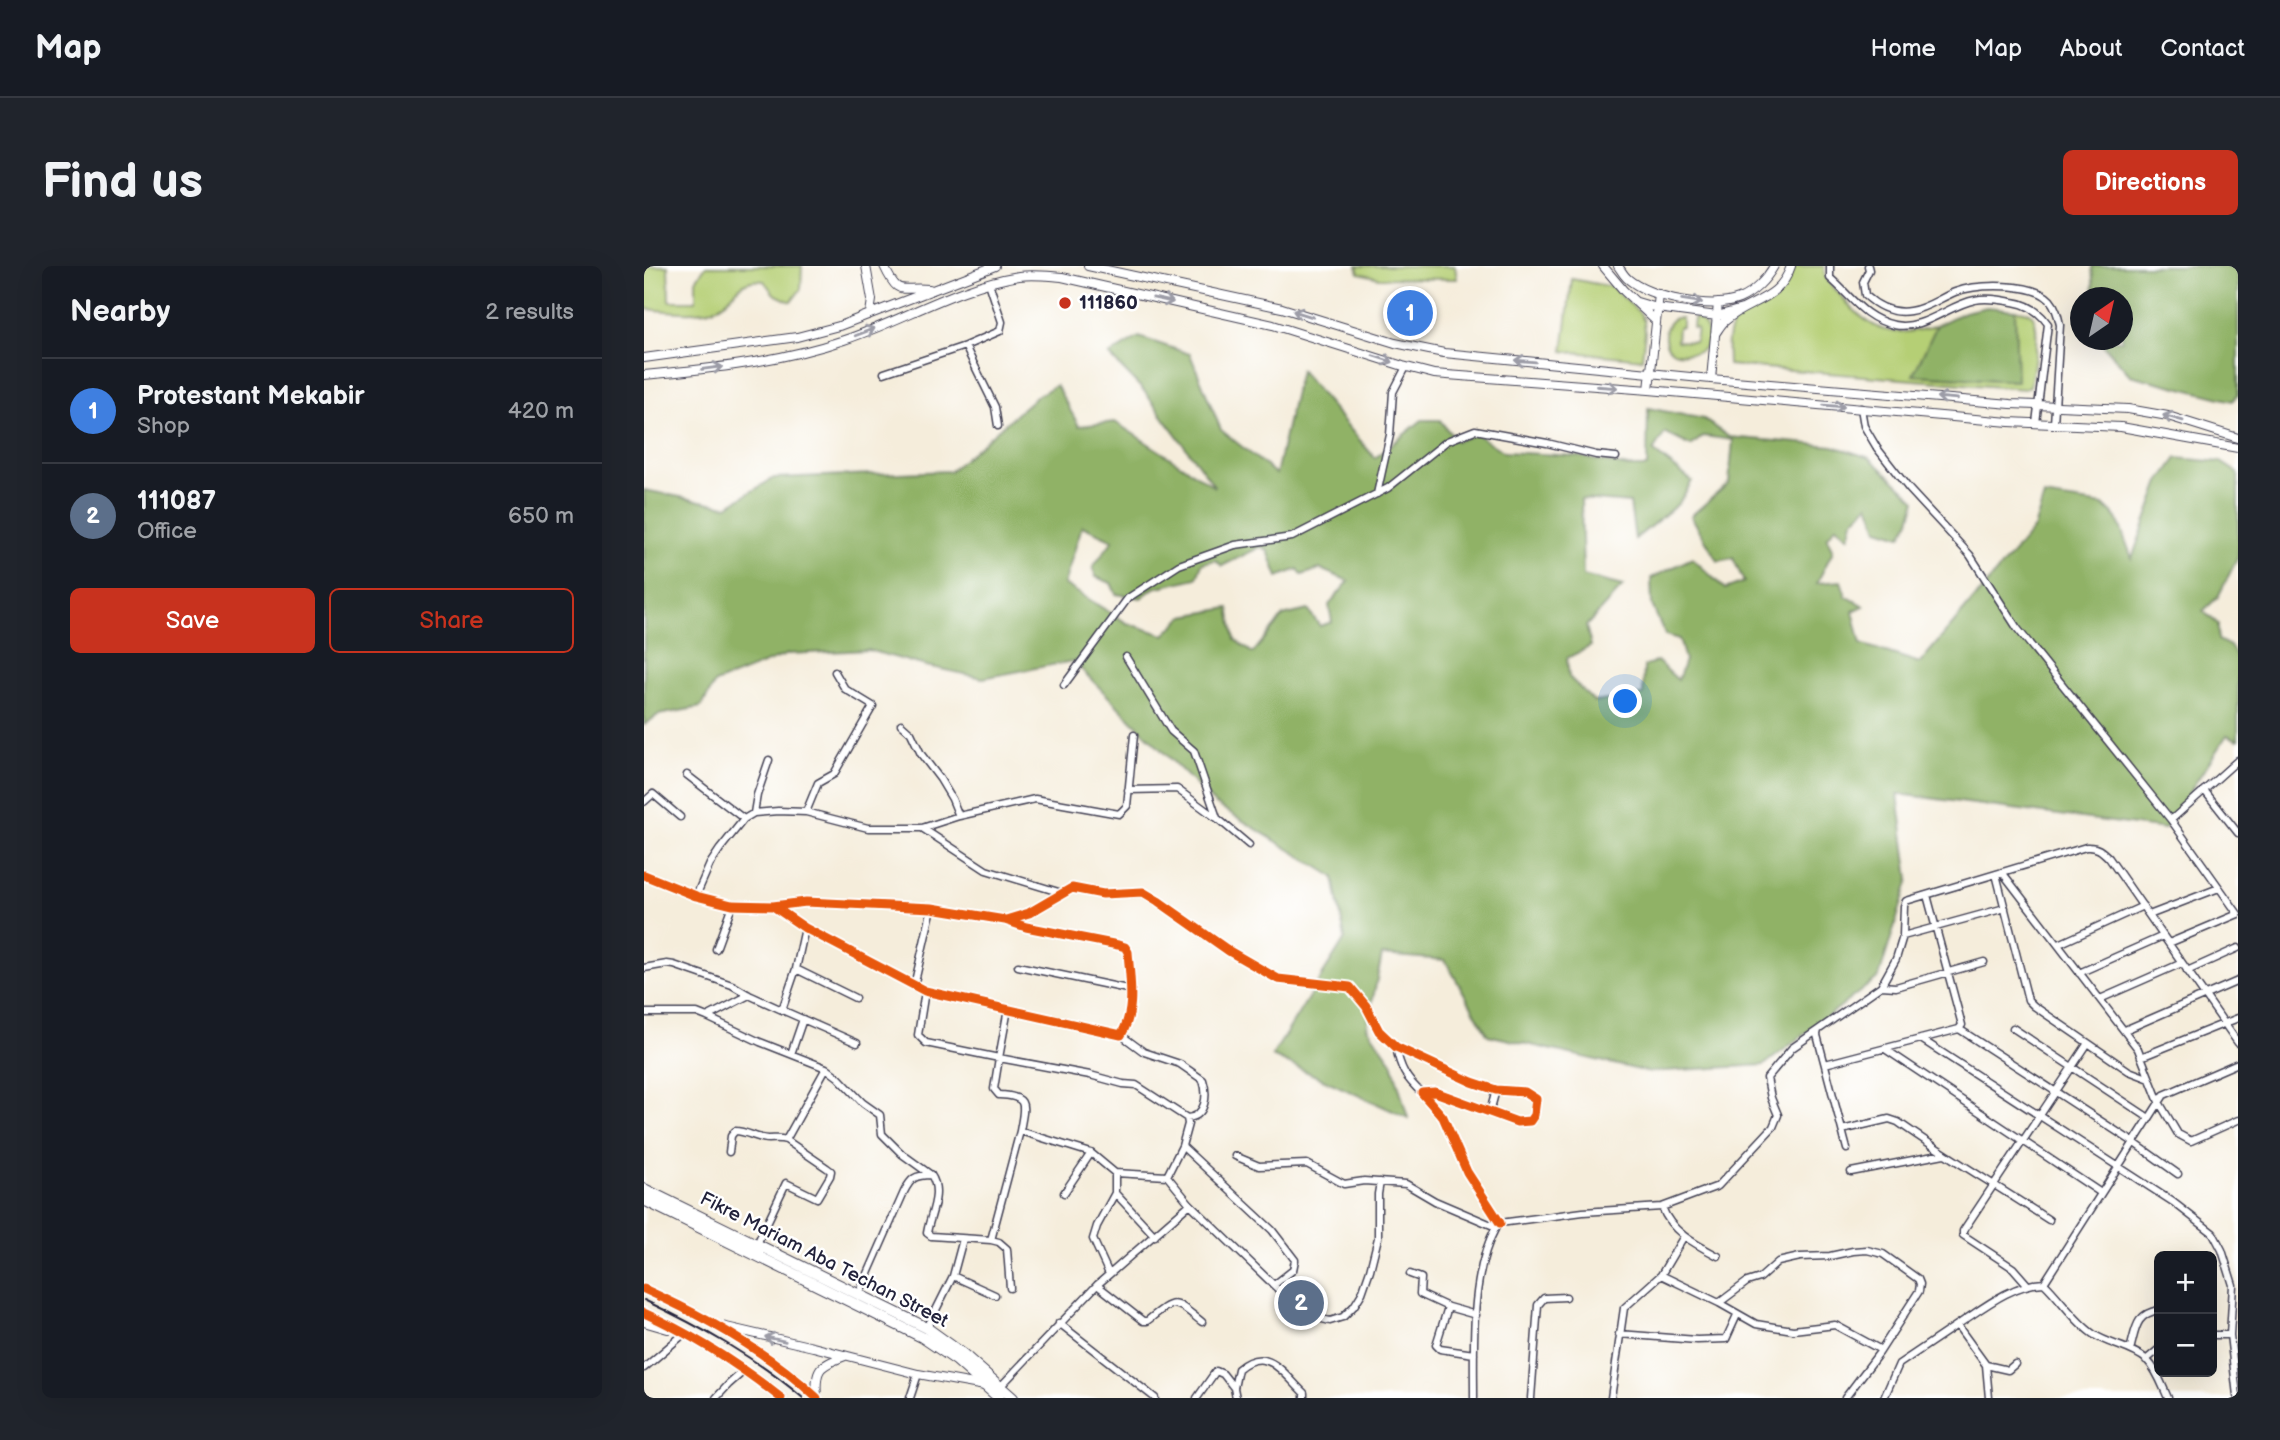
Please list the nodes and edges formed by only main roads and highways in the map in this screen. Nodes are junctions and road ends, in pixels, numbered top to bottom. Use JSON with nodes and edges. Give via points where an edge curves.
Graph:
{"nodes":[{"id":1,"x":866,"y":266,"type":"edge"},
{"id":2,"x":884,"y":266,"type":"edge"},
{"id":3,"x":995,"y":266,"type":"edge"},
{"id":4,"x":1088,"y":266,"type":"edge"},
{"id":5,"x":1603,"y":266,"type":"edge"},
{"id":6,"x":1618,"y":266,"type":"edge"},
{"id":7,"x":1774,"y":266,"type":"edge"},
{"id":8,"x":1791,"y":266,"type":"edge"},
{"id":9,"x":936,"y":288,"type":"junction"},
{"id":10,"x":1659,"y":294,"type":"junction"},
{"id":11,"x":946,"y":299,"type":"junction"},
{"id":12,"x":1637,"y":302,"type":"junction"},
{"id":13,"x":1718,"y":303,"type":"junction"},
{"id":14,"x":1657,"y":309,"type":"junction"},
{"id":15,"x":1742,"y":309,"type":"junction"},
{"id":16,"x":870,"y":313,"type":"junction"},
{"id":17,"x":1717,"y":316,"type":"junction"},
{"id":18,"x":1656,"y":321,"type":"junction"},
{"id":19,"x":839,"y":326,"type":"junction"},
{"id":20,"x":1715,"y":334,"type":"junction"},
{"id":21,"x":844,"y":340,"type":"junction"},
{"id":22,"x":644,"y":358,"type":"edge"},
{"id":23,"x":1571,"y":365,"type":"junction"},
{"id":24,"x":1650,"y":373,"type":"junction"},
{"id":25,"x":644,"y":375,"type":"edge"},
{"id":26,"x":1711,"y":379,"type":"junction"},
{"id":27,"x":1570,"y":384,"type":"junction"},
{"id":28,"x":1649,"y":390,"type":"junction"},
{"id":29,"x":2238,"y":438,"type":"edge"},
{"id":30,"x":2238,"y":448,"type":"edge"},
{"id":31,"x":644,"y":1189,"type":"edge"},
{"id":32,"x":644,"y":1200,"type":"edge"},
{"id":33,"x":644,"y":1289,"type":"edge"},
{"id":34,"x":644,"y":1313,"type":"edge"},
{"id":35,"x":644,"y":1321,"type":"edge"},
{"id":36,"x":715,"y":1324,"type":"junction"},
{"id":37,"x":680,"y":1330,"type":"junction"},
{"id":38,"x":845,"y":1356,"type":"junction"},
{"id":39,"x":985,"y":1386,"type":"junction"},
{"id":40,"x":1000,"y":1387,"type":"junction"},
{"id":41,"x":781,"y":1398,"type":"edge"},
{"id":42,"x":817,"y":1398,"type":"edge"},
{"id":43,"x":999,"y":1398,"type":"edge"},
{"id":44,"x":1013,"y":1398,"type":"edge"}],
"edges":[{"from":1,"to":16,"type":"main road"},
{"from":2,"to":9,"type":"main road","via":[[900,289]]},
{"from":3,"to":9,"type":"main road"},
{"from":23,"to":4,"type":"main road","one_way":true,"via":[[1421,350],[1282,307]]},
{"from":5,"to":12,"type":"main road"},
{"from":6,"to":10,"type":"main road","via":[[1627,278]]},
{"from":7,"to":13,"type":"main road","via":[[1754,291]]},
{"from":8,"to":15,"type":"main road","via":[[1775,290]]},
{"from":9,"to":11,"type":"main road"},
{"from":9,"to":16,"type":"main road"},
{"from":10,"to":13,"type":"main road","one_way":true},
{"from":10,"to":14,"type":"main road"},
{"from":21,"to":11,"type":"main road","one_way":true},
{"from":11,"to":27,"type":"main road","one_way":true,"via":[[1021,276],[1062,277],[1273,325],[1406,367],[1446,375]]},
{"from":12,"to":14,"type":"main road"},
{"from":12,"to":18,"type":"main road"},
{"from":13,"to":17,"type":"main road"},
{"from":14,"to":17,"type":"main road"},
{"from":14,"to":18,"type":"main road"},
{"from":15,"to":17,"type":"main road"},
{"from":15,"to":20,"type":"main road"},
{"from":16,"to":19,"type":"main road"},
{"from":17,"to":20,"type":"main road"},
{"from":18,"to":24,"type":"main road"},
{"from":19,"to":21,"type":"main road","via":[[833,338]]},
{"from":19,"to":22,"type":"main road","via":[[797,337]]},
{"from":20,"to":26,"type":"main road"},
{"from":25,"to":21,"type":"main road","one_way":true,"via":[[779,358]]},
{"from":23,"to":24,"type":"main road"},
{"from":23,"to":27,"type":"main road"},
{"from":24,"to":26,"type":"main road"},
{"from":24,"to":28,"type":"main road"},
{"from":29,"to":26,"type":"main road","one_way":true,"via":[[2144,411]]},
{"from":27,"to":28,"type":"main road","one_way":true},
{"from":28,"to":30,"type":"main road","one_way":true,"via":[[2146,430]]},
{"from":31,"to":40,"type":"main road","name":"Fikre Mariam Aba Techan Street","via":[[927,1328]]},
{"from":32,"to":39,"type":"main road","name":"Fikre Mariam Aba Techan Street","via":[[922,1337]]},
{"from":33,"to":36,"type":"main road"},
{"from":34,"to":37,"type":"main road"},
{"from":35,"to":37,"type":"main road"},
{"from":38,"to":36,"type":"main road","one_way":true},
{"from":36,"to":42,"type":"main road","via":[[767,1357]]},
{"from":37,"to":41,"type":"main road"},
{"from":38,"to":39,"type":"main road"},
{"from":38,"to":42,"type":"main road","via":[[819,1369]]},
{"from":39,"to":40,"type":"main road"},
{"from":39,"to":43,"type":"main road","name":"Fikre Mariam Aba Techan Street"},
{"from":40,"to":44,"type":"main road","name":"Fikre Mariam Aba Techan Street"}]}
